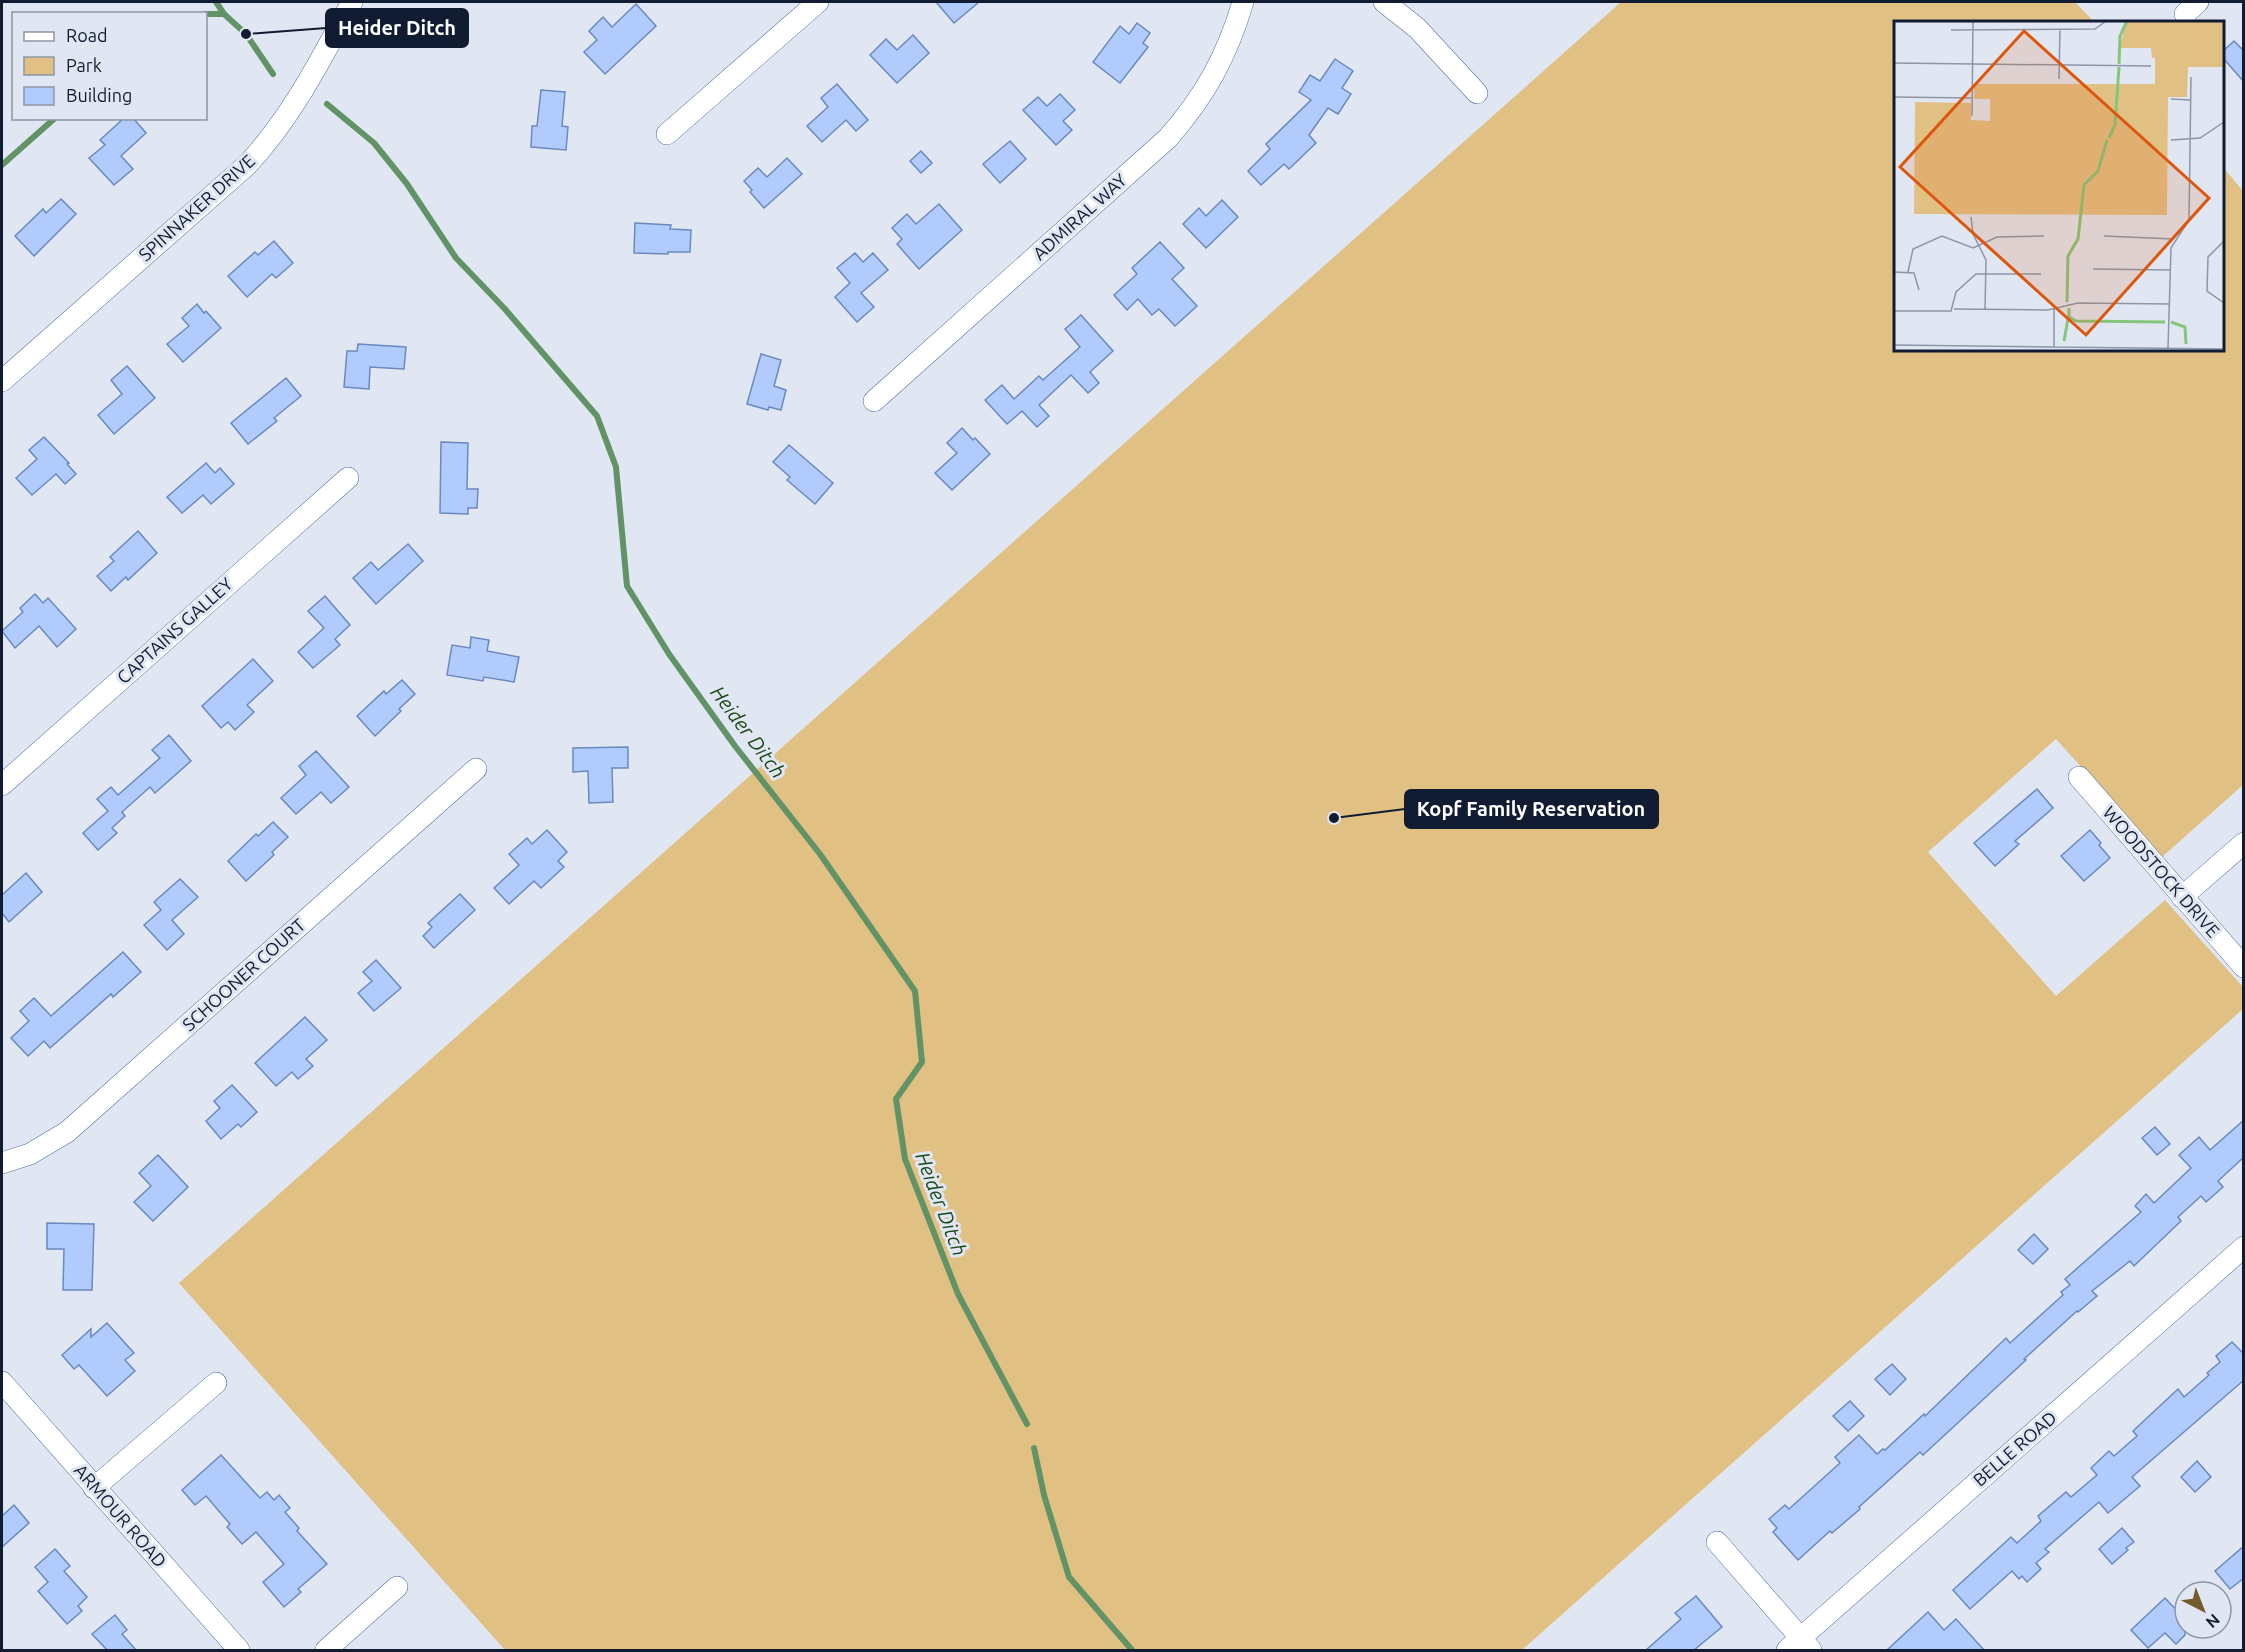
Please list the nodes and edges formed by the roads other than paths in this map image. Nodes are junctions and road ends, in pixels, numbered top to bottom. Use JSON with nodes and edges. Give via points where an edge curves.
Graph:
{"nodes":[{"id":1,"x":352,"y":2,"type":"edge"},
{"id":2,"x":818,"y":2,"type":"edge"},
{"id":3,"x":1243,"y":2,"type":"edge"},
{"id":4,"x":1384,"y":2,"type":"edge"},
{"id":5,"x":1477,"y":93,"type":"dead end"},
{"id":6,"x":667,"y":134,"type":"dead end"},
{"id":7,"x":2,"y":381,"type":"edge"},
{"id":8,"x":874,"y":401,"type":"dead end"},
{"id":9,"x":348,"y":478,"type":"dead end"},
{"id":10,"x":476,"y":769,"type":"dead end"},
{"id":11,"x":2079,"y":777,"type":"dead end"},
{"id":12,"x":2,"y":784,"type":"edge"},
{"id":13,"x":2244,"y":843,"type":"edge"},
{"id":14,"x":2182,"y":897,"type":"junction"},
{"id":15,"x":2244,"y":967,"type":"edge"},
{"id":16,"x":2,"y":1163,"type":"edge"},
{"id":17,"x":2244,"y":1247,"type":"edge"},
{"id":18,"x":2,"y":1382,"type":"edge"},
{"id":19,"x":216,"y":1383,"type":"dead end"},
{"id":20,"x":94,"y":1488,"type":"junction"},
{"id":21,"x":1717,"y":1542,"type":"dead end"},
{"id":22,"x":397,"y":1587,"type":"dead end"},
{"id":23,"x":1800,"y":1647,"type":"edge"},
{"id":24,"x":238,"y":1650,"type":"edge"},
{"id":25,"x":326,"y":1650,"type":"edge"}],
"edges":[{"from":1,"to":7,"type":"street","name":"SPINNAKER DRIVE","via":[[298,99],[262,149]]},
{"from":2,"to":6,"type":"street"},
{"from":3,"to":8,"type":"street","name":"ADMIRAL WAY","via":[[1214,76],[1168,138]]},
{"from":4,"to":5,"type":"street","via":[[1417,28]]},
{"from":9,"to":12,"type":"street","name":"CAPTAINS GALLEY"},
{"from":10,"to":16,"type":"street","name":"SCHOONER COURT","via":[[67,1132],[30,1154]]},
{"from":11,"to":14,"type":"street","name":"WOODSTOCK DRIVE"},
{"from":13,"to":14,"type":"street"},
{"from":14,"to":15,"type":"street","name":"WOODSTOCK DRIVE"},
{"from":17,"to":23,"type":"street","name":"BELLE ROAD"},
{"from":18,"to":20,"type":"street","name":"ARMOUR ROAD"},
{"from":19,"to":20,"type":"street"},
{"from":20,"to":24,"type":"street","name":"ARMOUR ROAD"},
{"from":21,"to":23,"type":"street"},
{"from":22,"to":25,"type":"street"}]}
